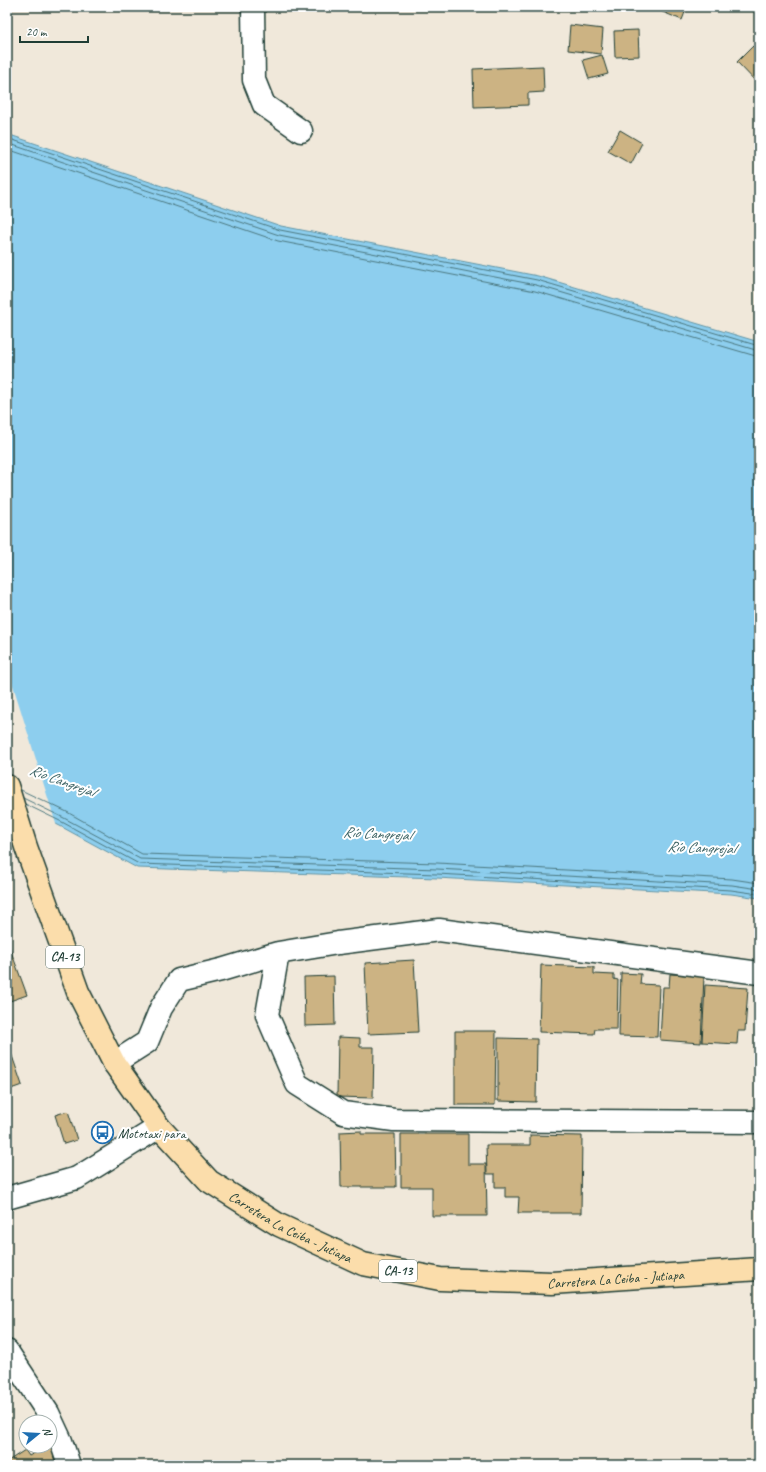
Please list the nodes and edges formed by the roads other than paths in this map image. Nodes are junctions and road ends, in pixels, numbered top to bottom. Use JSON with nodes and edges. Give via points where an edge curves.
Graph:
{"nodes":[{"id":1,"x":253,"y":7,"type":"edge"},
{"id":2,"x":301,"y":131,"type":"dead end"},
{"id":3,"x":7,"y":786,"type":"edge"},
{"id":4,"x":278,"y":953,"type":"junction"},
{"id":5,"x":759,"y":973,"type":"edge"},
{"id":6,"x":114,"y":1063,"type":"junction"},
{"id":7,"x":759,"y":1122,"type":"edge"},
{"id":8,"x":159,"y":1127,"type":"junction"},
{"id":9,"x":7,"y":1198,"type":"edge"},
{"id":10,"x":759,"y":1269,"type":"edge"},
{"id":11,"x":7,"y":1351,"type":"edge"},
{"id":12,"x":69,"y":1465,"type":"edge"}],
"edges":[{"from":1,"to":2,"type":"street","via":[[254,80],[264,105]]},
{"from":3,"to":6,"type":"main road","name":"Carretera La Ceiba - Jutiapa","number":"CA-13","via":[[78,992]]},
{"from":4,"to":5,"type":"street","via":[[439,930]]},
{"from":4,"to":6,"type":"street","via":[[179,980],[161,1008],[147,1042]]},
{"from":4,"to":7,"type":"street","via":[[266,1015],[297,1084],[343,1113],[394,1120]]},
{"from":6,"to":8,"type":"main road","name":"Carretera La Ceiba - Jutiapa","number":"CA-13"},
{"from":8,"to":9,"type":"street","via":[[77,1178]]},
{"from":8,"to":10,"type":"main road","name":"Carretera La Ceiba - Jutiapa","number":"CA-13","via":[[209,1181],[279,1225],[363,1264],[440,1279],[552,1283]]},
{"from":11,"to":12,"type":"street","via":[[48,1413]]}]}
